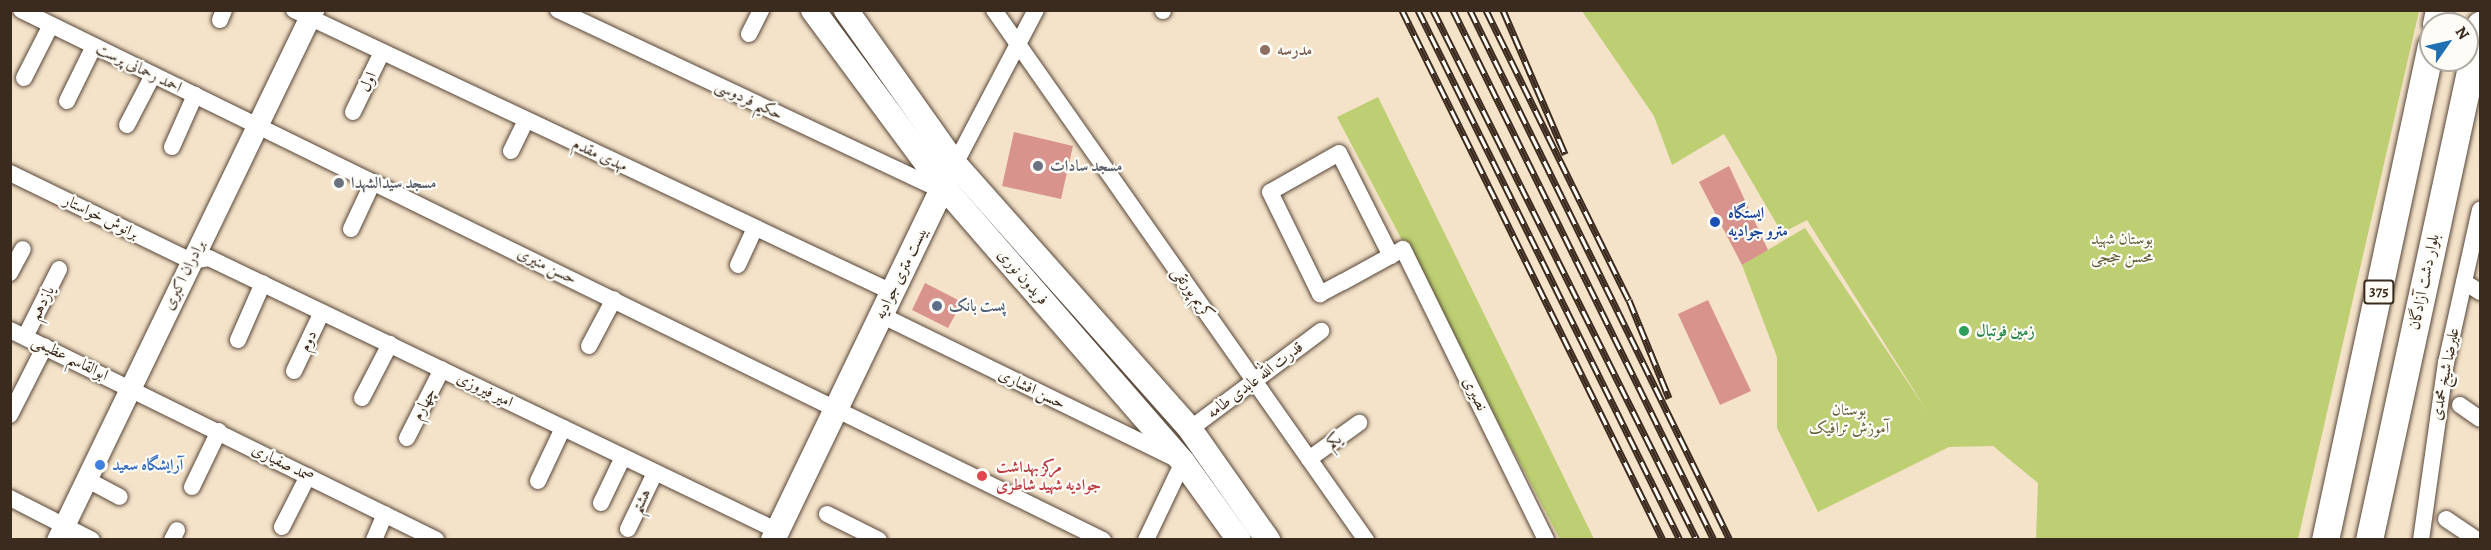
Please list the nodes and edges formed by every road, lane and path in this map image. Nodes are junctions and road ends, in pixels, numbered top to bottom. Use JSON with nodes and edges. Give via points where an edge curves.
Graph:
{"nodes":[{"id":1,"x":21,"y":10,"type":"edge"},
{"id":2,"x":558,"y":10,"type":"edge"},
{"id":3,"x":760,"y":10,"type":"edge"},
{"id":4,"x":846,"y":10,"type":"edge"},
{"id":5,"x":994,"y":10,"type":"edge"},
{"id":6,"x":1036,"y":10,"type":"edge"},
{"id":7,"x":812,"y":11,"type":"edge"},
{"id":8,"x":305,"y":13,"type":"edge"},
{"id":9,"x":51,"y":25,"type":"junction"},
{"id":10,"x":2481,"y":25,"type":"edge"},
{"id":11,"x":749,"y":34,"type":"dead end"},
{"id":12,"x":94,"y":46,"type":"junction"},
{"id":13,"x":1019,"y":47,"type":"junction"},
{"id":14,"x":382,"y":52,"type":"junction"},
{"id":15,"x":2425,"y":72,"type":"edge"},
{"id":16,"x":153,"y":75,"type":"junction"},
{"id":17,"x":2481,"y":75,"type":"edge"},
{"id":18,"x":24,"y":78,"type":"dead end"},
{"id":19,"x":195,"y":95,"type":"junction"},
{"id":20,"x":67,"y":101,"type":"dead end"},
{"id":21,"x":353,"y":112,"type":"dead end"},
{"id":22,"x":526,"y":120,"type":"junction"},
{"id":23,"x":127,"y":125,"type":"dead end"},
{"id":24,"x":257,"y":125,"type":"junction"},
{"id":25,"x":172,"y":147,"type":"dead end"},
{"id":26,"x":512,"y":151,"type":"dead end"},
{"id":27,"x":955,"y":164,"type":"junction"},
{"id":28,"x":2448,"y":166,"type":"junction"},
{"id":29,"x":10,"y":173,"type":"edge"},
{"id":30,"x":373,"y":182,"type":"junction"},
{"id":31,"x":942,"y":188,"type":"junction"},
{"id":32,"x":2481,"y":210,"type":"edge"},
{"id":33,"x":755,"y":228,"type":"junction"},
{"id":34,"x":351,"y":229,"type":"dead end"},
{"id":35,"x":22,"y":249,"type":"dead end"},
{"id":36,"x":1397,"y":253,"type":"junction"},
{"id":37,"x":191,"y":261,"type":"junction"},
{"id":38,"x":738,"y":265,"type":"dead end"},
{"id":39,"x":59,"y":269,"type":"dead end"},
{"id":40,"x":10,"y":273,"type":"edge"},
{"id":41,"x":2464,"y":282,"type":"junction"},
{"id":42,"x":263,"y":284,"type":"junction"},
{"id":43,"x":892,"y":292,"type":"junction"},
{"id":44,"x":2481,"y":292,"type":"edge"},
{"id":45,"x":614,"y":299,"type":"junction"},
{"id":46,"x":322,"y":312,"type":"junction"},
{"id":47,"x":881,"y":315,"type":"junction"},
{"id":48,"x":1321,"y":331,"type":"dead end"},
{"id":49,"x":18,"y":333,"type":"edge"},
{"id":50,"x":238,"y":340,"type":"dead end"},
{"id":51,"x":390,"y":344,"type":"junction"},
{"id":52,"x":45,"y":346,"type":"junction"},
{"id":53,"x":589,"y":346,"type":"dead end"},
{"id":54,"x":441,"y":369,"type":"junction"},
{"id":55,"x":294,"y":371,"type":"dead end"},
{"id":56,"x":1254,"y":381,"type":"junction"},
{"id":57,"x":129,"y":387,"type":"junction"},
{"id":58,"x":362,"y":398,"type":"dead end"},
{"id":59,"x":2460,"y":405,"type":"dead end"},
{"id":60,"x":836,"y":408,"type":"junction"},
{"id":61,"x":10,"y":415,"type":"edge"},
{"id":62,"x":2481,"y":419,"type":"edge"},
{"id":63,"x":1359,"y":423,"type":"dead end"},
{"id":64,"x":563,"y":428,"type":"junction"},
{"id":65,"x":1190,"y":429,"type":"junction"},
{"id":66,"x":219,"y":431,"type":"junction"},
{"id":67,"x":407,"y":438,"type":"dead end"},
{"id":68,"x":624,"y":457,"type":"junction"},
{"id":69,"x":1309,"y":459,"type":"junction"},
{"id":70,"x":1183,"y":462,"type":"junction"},
{"id":71,"x":656,"y":473,"type":"junction"},
{"id":72,"x":308,"y":476,"type":"junction"},
{"id":73,"x":86,"y":479,"type":"junction"},
{"id":74,"x":538,"y":481,"type":"dead end"},
{"id":75,"x":192,"y":487,"type":"dead end"},
{"id":76,"x":120,"y":497,"type":"dead end"},
{"id":77,"x":10,"y":498,"type":"edge"},
{"id":78,"x":601,"y":503,"type":"dead end"},
{"id":79,"x":386,"y":514,"type":"junction"},
{"id":80,"x":827,"y":514,"type":"dead end"},
{"id":81,"x":2446,"y":519,"type":"dead end"},
{"id":82,"x":282,"y":527,"type":"dead end"},
{"id":83,"x":628,"y":529,"type":"dead end"},
{"id":84,"x":60,"y":532,"type":"edge"},
{"id":85,"x":776,"y":535,"type":"edge"},
{"id":86,"x":427,"y":538,"type":"edge"},
{"id":87,"x":2325,"y":539,"type":"edge"},
{"id":88,"x":92,"y":540,"type":"edge"},
{"id":89,"x":374,"y":540,"type":"edge"},
{"id":90,"x":879,"y":540,"type":"edge"},
{"id":91,"x":1103,"y":540,"type":"edge"},
{"id":92,"x":1146,"y":540,"type":"edge"},
{"id":93,"x":1239,"y":540,"type":"edge"},
{"id":94,"x":1268,"y":540,"type":"edge"},
{"id":95,"x":1366,"y":540,"type":"edge"},
{"id":96,"x":1546,"y":540,"type":"edge"},
{"id":97,"x":2368,"y":540,"type":"edge"},
{"id":98,"x":2421,"y":540,"type":"edge"},
{"id":99,"x":2477,"y":540,"type":"edge"}],
"edges":[{"from":1,"to":9,"type":"street","name":"احمد رحمانی پرست"},
{"from":2,"to":31,"type":"street","name":"حکیم فردوسی"},
{"from":3,"to":11,"type":"street"},
{"from":4,"to":27,"type":"main road","name":"فریدون نوری"},
{"from":5,"to":13,"type":"street","name":"کریم پورتقی"},
{"from":6,"to":13,"type":"street","name":"بیست متری جوادیه"},
{"from":7,"to":31,"type":"main road","name":"فریدون نوری"},
{"from":8,"to":14,"type":"street","name":"مهدی مقدم"},
{"from":8,"to":24,"type":"street","name":"برادران اکبری"},
{"from":9,"to":12,"type":"street","name":"احمد رحمانی پرست"},
{"from":9,"to":18,"type":"street"},
{"from":10,"to":28,"type":"main road","name":"بلوار دشت آزادگان","number":"375"},
{"from":12,"to":16,"type":"street","name":"احمد رحمانی پرست"},
{"from":12,"to":20,"type":"street"},
{"from":13,"to":27,"type":"street","name":"بیست متری جوادیه"},
{"from":13,"to":56,"type":"street","name":"کریم پورتقی"},
{"from":14,"to":21,"type":"street","name":"اول"},
{"from":14,"to":22,"type":"street","name":"مهدی مقدم"},
{"from":15,"to":87,"type":"main road","number":"375"},
{"from":16,"to":19,"type":"street","name":"احمد رحمانی پرست"},
{"from":16,"to":23,"type":"street"},
{"from":17,"to":28,"type":"street"},
{"from":19,"to":24,"type":"street","name":"احمد رحمانی پرست"},
{"from":19,"to":25,"type":"street"},
{"from":22,"to":26,"type":"street"},
{"from":22,"to":33,"type":"street","name":"مهدی مقدم"},
{"from":24,"to":30,"type":"street","name":"حسن منیری"},
{"from":24,"to":37,"type":"street","name":"برادران اکبری"},
{"from":27,"to":31,"type":"main road","name":"بیست متری جوادیه"},
{"from":27,"to":65,"type":"main road","name":"فریدون نوری"},
{"from":28,"to":97,"type":"main road","name":"بلوار دشت آزادگان","number":"375"},
{"from":29,"to":37,"type":"street","name":"برانوش خواستار"},
{"from":30,"to":34,"type":"street"},
{"from":30,"to":45,"type":"street","name":"حسن منیری"},
{"from":31,"to":43,"type":"main road","name":"بیست متری جوادیه"},
{"from":31,"to":70,"type":"main road","name":"فریدون نوری"},
{"from":32,"to":41,"type":"street","name":"علیرضا شیخ محمدی"},
{"from":33,"to":38,"type":"street"},
{"from":33,"to":43,"type":"street","name":"مهدی مقدم"},
{"from":35,"to":40,"type":"street"},
{"from":36,"to":36,"type":"street","name":"نصیری","via":[[1339,153],[1270,192],[1320,294]]},
{"from":36,"to":96,"type":"street","name":"نصیری"},
{"from":37,"to":42,"type":"street","name":"امیر فیروزی","via":[[209,258]]},
{"from":37,"to":57,"type":"street","name":"برادران اکبری"},
{"from":39,"to":49,"type":"street","name":"یازدهم"},
{"from":41,"to":44,"type":"street"},
{"from":41,"to":98,"type":"street","name":"علیرضا شیخ محمدی","via":[[2422,503]]},
{"from":42,"to":46,"type":"street","name":"امیر فیروزی"},
{"from":42,"to":50,"type":"street"},
{"from":43,"to":47,"type":"main road","name":"بیست متری جوادیه"},
{"from":45,"to":53,"type":"street"},
{"from":45,"to":60,"type":"street","name":"حسن منیری"},
{"from":46,"to":51,"type":"street","name":"امیر فیروزی"},
{"from":46,"to":55,"type":"street","name":"دوم"},
{"from":47,"to":60,"type":"main road","name":"بیست متری جوادیه"},
{"from":47,"to":70,"type":"street","name":"حسن افشاری"},
{"from":48,"to":56,"type":"street","name":"قدرت الله عابدی طامه"},
{"from":49,"to":52,"type":"street","name":"ابوالقاسم عظیمی"},
{"from":51,"to":54,"type":"street","name":"امیر فیروزی"},
{"from":51,"to":58,"type":"street"},
{"from":52,"to":57,"type":"street","name":"ابوالقاسم عظیمی"},
{"from":52,"to":61,"type":"street"},
{"from":54,"to":64,"type":"street","name":"امیر فیروزی"},
{"from":54,"to":67,"type":"street","name":"چهارم"},
{"from":56,"to":65,"type":"street","name":"قدرت الله عابدی طامه"},
{"from":56,"to":69,"type":"street","name":"کریم پورتقی"},
{"from":57,"to":66,"type":"street","name":"صمد صفیاری"},
{"from":57,"to":73,"type":"street","name":"برادران اکبری"},
{"from":59,"to":62,"type":"street"},
{"from":60,"to":85,"type":"main road","name":"بیست متری جوادیه"},
{"from":60,"to":91,"type":"street","name":"حسن منیری"},
{"from":63,"to":69,"type":"street","name":"یکم"},
{"from":64,"to":68,"type":"street","name":"امیر فیروزی"},
{"from":64,"to":74,"type":"street"},
{"from":65,"to":94,"type":"main road","name":"فریدون نوری"},
{"from":66,"to":72,"type":"street","name":"صمد صفیاری"},
{"from":66,"to":75,"type":"street"},
{"from":68,"to":71,"type":"street","name":"امیر فیروزی"},
{"from":68,"to":78,"type":"street"},
{"from":69,"to":95,"type":"street","name":"کریم پورتقی"},
{"from":70,"to":92,"type":"street"},
{"from":70,"to":93,"type":"main road","name":"فریدون نوری"},
{"from":71,"to":83,"type":"street","name":"هشتم"},
{"from":71,"to":85,"type":"street","name":"امیر فیروزی"},
{"from":72,"to":79,"type":"street","name":"صمد صفیاری"},
{"from":72,"to":82,"type":"street"},
{"from":73,"to":76,"type":"street"},
{"from":73,"to":84,"type":"street","name":"برادران اکبری"},
{"from":77,"to":84,"type":"street"},
{"from":79,"to":86,"type":"street","name":"صمد صفیاری"},
{"from":79,"to":89,"type":"street"},
{"from":80,"to":90,"type":"street"},
{"from":81,"to":99,"type":"street"},
{"from":84,"to":88,"type":"street"}]}
